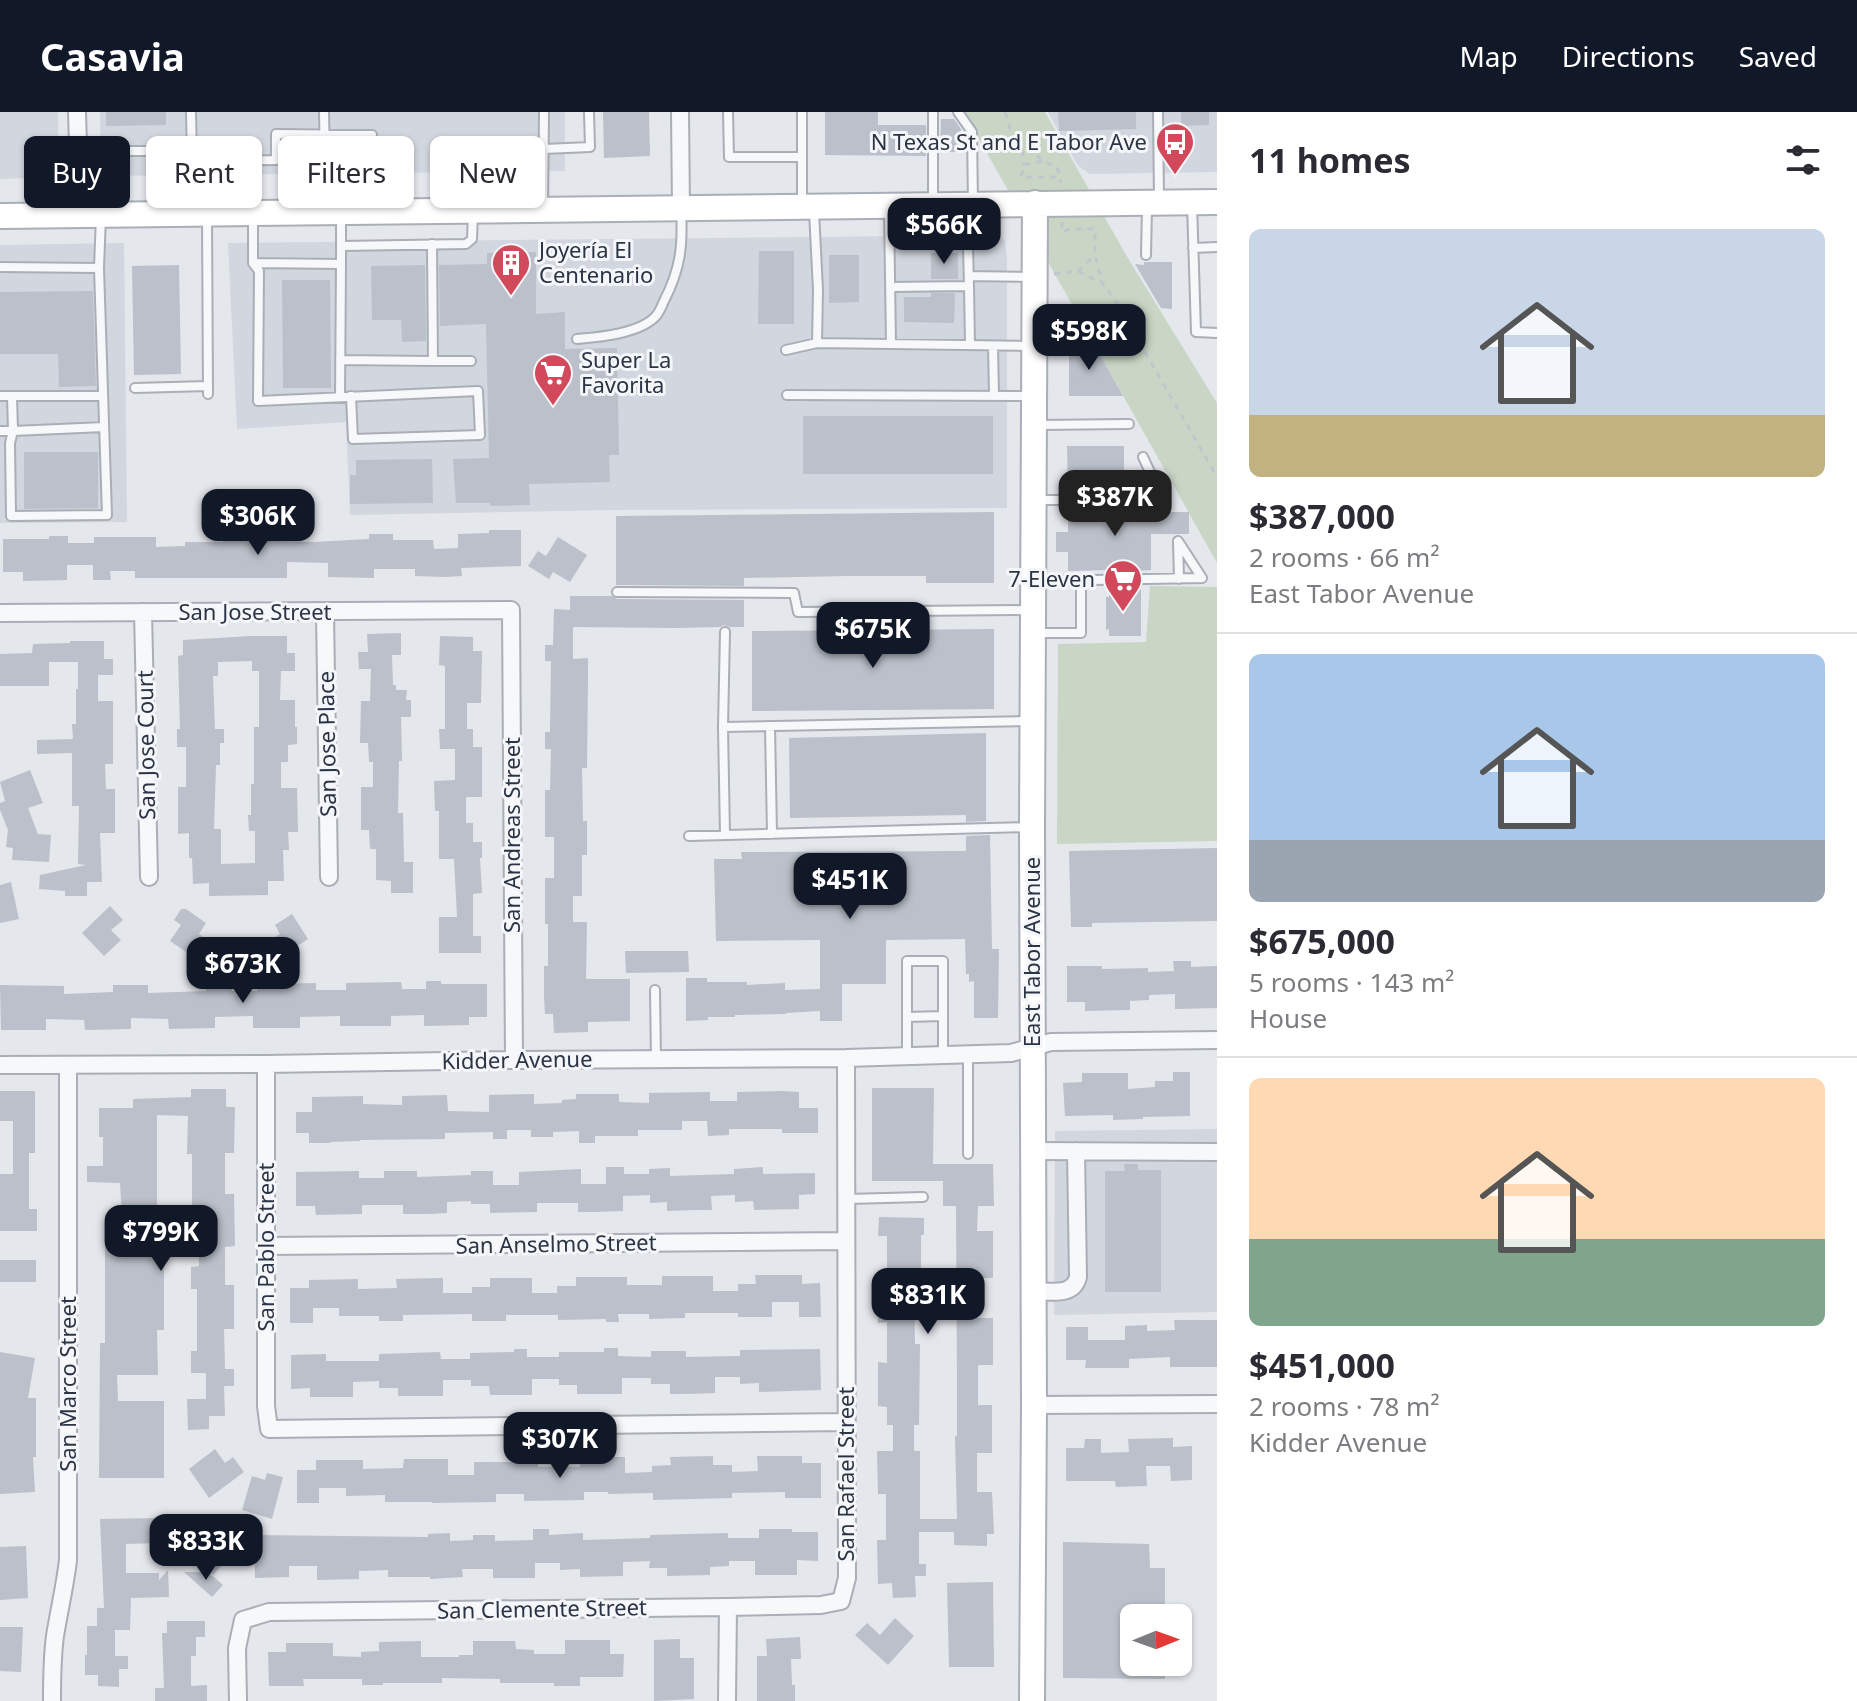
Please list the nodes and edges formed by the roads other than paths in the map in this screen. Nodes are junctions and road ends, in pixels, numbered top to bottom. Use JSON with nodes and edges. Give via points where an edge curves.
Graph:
{"nodes":[{"id":1,"x":77,"y":112,"type":"edge"},
{"id":2,"x":191,"y":112,"type":"edge"},
{"id":3,"x":324,"y":112,"type":"edge"},
{"id":4,"x":544,"y":112,"type":"edge"},
{"id":5,"x":589,"y":112,"type":"edge"},
{"id":6,"x":680,"y":112,"type":"edge"},
{"id":7,"x":728,"y":112,"type":"edge"},
{"id":8,"x":802,"y":112,"type":"edge"},
{"id":9,"x":933,"y":112,"type":"edge"},
{"id":10,"x":958,"y":112,"type":"edge"},
{"id":11,"x":1158,"y":112,"type":"edge"},
{"id":12,"x":324,"y":135,"type":"junction"},
{"id":13,"x":372,"y":135,"type":"dead end"},
{"id":14,"x":192,"y":136,"type":"edge"},
{"id":15,"x":544,"y":136,"type":"edge"},
{"id":16,"x":545,"y":149,"type":"edge"},
{"id":17,"x":802,"y":157,"type":"junction"},
{"id":18,"x":262,"y":160,"type":"edge"},
{"id":19,"x":1192,"y":202,"type":"junction"},
{"id":20,"x":1217,"y":202,"type":"edge"},
{"id":21,"x":1035,"y":203,"type":"junction"},
{"id":22,"x":1153,"y":203,"type":"junction"},
{"id":23,"x":970,"y":204,"type":"junction"},
{"id":24,"x":889,"y":205,"type":"junction"},
{"id":25,"x":933,"y":205,"type":"junction"},
{"id":26,"x":808,"y":206,"type":"junction"},
{"id":27,"x":198,"y":208,"type":"edge"},
{"id":28,"x":681,"y":208,"type":"junction"},
{"id":29,"x":543,"y":210,"type":"joint"},
{"id":30,"x":473,"y":211,"type":"junction"},
{"id":31,"x":253,"y":213,"type":"junction"},
{"id":32,"x":333,"y":213,"type":"junction"},
{"id":33,"x":199,"y":214,"type":"junction"},
{"id":34,"x":90,"y":215,"type":"junction"},
{"id":35,"x":0,"y":216,"type":"edge"},
{"id":36,"x":432,"y":244,"type":"junction"},
{"id":37,"x":341,"y":246,"type":"junction"},
{"id":38,"x":1217,"y":247,"type":"edge"},
{"id":39,"x":1193,"y":248,"type":"junction"},
{"id":40,"x":1146,"y":255,"type":"dead end"},
{"id":41,"x":253,"y":263,"type":"junction"},
{"id":42,"x":341,"y":264,"type":"junction"},
{"id":43,"x":0,"y":267,"type":"edge"},
{"id":44,"x":99,"y":268,"type":"junction"},
{"id":45,"x":1044,"y":276,"type":"junction"},
{"id":46,"x":969,"y":281,"type":"junction"},
{"id":47,"x":890,"y":287,"type":"junction"},
{"id":48,"x":1217,"y":333,"type":"edge"},
{"id":49,"x":577,"y":339,"type":"dead end"},
{"id":50,"x":817,"y":343,"type":"junction"},
{"id":51,"x":891,"y":344,"type":"junction"},
{"id":52,"x":970,"y":345,"type":"junction"},
{"id":53,"x":993,"y":346,"type":"junction"},
{"id":54,"x":1034,"y":346,"type":"junction"},
{"id":55,"x":786,"y":350,"type":"dead end"},
{"id":56,"x":340,"y":360,"type":"junction"},
{"id":57,"x":433,"y":361,"type":"junction"},
{"id":58,"x":471,"y":361,"type":"dead end"},
{"id":59,"x":135,"y":388,"type":"dead end"},
{"id":60,"x":787,"y":395,"type":"dead end"},
{"id":61,"x":0,"y":396,"type":"edge"},
{"id":62,"x":12,"y":396,"type":"junction"},
{"id":63,"x":103,"y":396,"type":"junction"},
{"id":64,"x":351,"y":396,"type":"junction"},
{"id":65,"x":994,"y":396,"type":"junction"},
{"id":66,"x":1034,"y":396,"type":"junction"},
{"id":67,"x":340,"y":397,"type":"junction"},
{"id":68,"x":1129,"y":424,"type":"dead end"},
{"id":69,"x":1033,"y":425,"type":"junction"},
{"id":70,"x":104,"y":427,"type":"junction"},
{"id":71,"x":0,"y":431,"type":"edge"},
{"id":72,"x":13,"y":431,"type":"junction"},
{"id":73,"x":1143,"y":457,"type":"dead end"},
{"id":74,"x":1033,"y":500,"type":"junction"},
{"id":75,"x":1179,"y":579,"type":"junction"},
{"id":76,"x":1081,"y":580,"type":"junction"},
{"id":77,"x":1033,"y":581,"type":"junction"},
{"id":78,"x":617,"y":592,"type":"dead end"},
{"id":79,"x":511,"y":610,"type":"joint"},
{"id":80,"x":143,"y":612,"type":"junction"},
{"id":81,"x":325,"y":612,"type":"junction"},
{"id":82,"x":0,"y":613,"type":"edge"},
{"id":83,"x":1033,"y":621,"type":"junction"},
{"id":84,"x":725,"y":632,"type":"dead end"},
{"id":85,"x":1032,"y":721,"type":"junction"},
{"id":86,"x":770,"y":726,"type":"junction"},
{"id":87,"x":723,"y":727,"type":"junction"},
{"id":88,"x":1032,"y":827,"type":"junction"},
{"id":89,"x":772,"y":834,"type":"junction"},
{"id":90,"x":725,"y":835,"type":"junction"},
{"id":91,"x":689,"y":836,"type":"dead end"},
{"id":92,"x":149,"y":877,"type":"dead end"},
{"id":93,"x":329,"y":877,"type":"dead end"},
{"id":94,"x":655,"y":990,"type":"dead end"},
{"id":95,"x":943,"y":1016,"type":"junction"},
{"id":96,"x":907,"y":1017,"type":"junction"},
{"id":97,"x":1217,"y":1040,"type":"edge"},
{"id":98,"x":1032,"y":1047,"type":"junction"},
{"id":99,"x":968,"y":1054,"type":"junction"},
{"id":100,"x":943,"y":1055,"type":"junction"},
{"id":101,"x":907,"y":1056,"type":"junction"},
{"id":102,"x":846,"y":1058,"type":"junction"},
{"id":103,"x":514,"y":1060,"type":"junction"},
{"id":104,"x":656,"y":1060,"type":"junction"},
{"id":105,"x":266,"y":1064,"type":"junction"},
{"id":106,"x":0,"y":1065,"type":"edge"},
{"id":107,"x":68,"y":1066,"type":"junction"},
{"id":108,"x":1033,"y":1151,"type":"junction"},
{"id":109,"x":1076,"y":1151,"type":"junction"},
{"id":110,"x":1217,"y":1152,"type":"edge"},
{"id":111,"x":968,"y":1154,"type":"dead end"},
{"id":112,"x":923,"y":1197,"type":"dead end"},
{"id":113,"x":846,"y":1199,"type":"junction"},
{"id":114,"x":846,"y":1241,"type":"junction"},
{"id":115,"x":266,"y":1246,"type":"junction"},
{"id":116,"x":1034,"y":1291,"type":"junction"},
{"id":117,"x":1217,"y":1404,"type":"edge"},
{"id":118,"x":1034,"y":1405,"type":"junction"},
{"id":119,"x":845,"y":1422,"type":"junction"},
{"id":120,"x":841,"y":1601,"type":"joint"},
{"id":121,"x":728,"y":1607,"type":"junction"},
{"id":122,"x":52,"y":1701,"type":"edge"},
{"id":123,"x":238,"y":1701,"type":"edge"},
{"id":124,"x":727,"y":1701,"type":"edge"},
{"id":125,"x":1032,"y":1701,"type":"edge"}],
"edges":[{"from":1,"to":34,"type":"street"},
{"from":2,"to":14,"type":"lane"},
{"from":3,"to":12,"type":"lane"},
{"from":4,"to":15,"type":"lane"},
{"from":5,"to":16,"type":"lane","via":[[590,147]]},
{"from":6,"to":28,"type":"street"},
{"from":7,"to":17,"type":"lane","via":[[729,157]]},
{"from":8,"to":17,"type":"lane"},
{"from":9,"to":25,"type":"lane"},
{"from":10,"to":23,"type":"lane","via":[[972,132]]},
{"from":11,"to":22,"type":"lane"},
{"from":12,"to":13,"type":"lane"},
{"from":12,"to":18,"type":"lane","via":[[276,134],[276,160]]},
{"from":12,"to":32,"type":"lane"},
{"from":17,"to":26,"type":"lane"},
{"from":19,"to":20,"type":"main road"},
{"from":19,"to":22,"type":"main road"},
{"from":19,"to":39,"type":"lane"},
{"from":21,"to":22,"type":"main road"},
{"from":21,"to":23,"type":"main road"},
{"from":21,"to":45,"type":"main road","name":"East Tabor Avenue"},
{"from":22,"to":40,"type":"lane"},
{"from":23,"to":25,"type":"main road"},
{"from":23,"to":46,"type":"lane"},
{"from":24,"to":25,"type":"main road"},
{"from":24,"to":26,"type":"main road"},
{"from":24,"to":47,"type":"lane"},
{"from":26,"to":28,"type":"main road"},
{"from":26,"to":50,"type":"lane","via":[[818,290]]},
{"from":27,"to":33,"type":"lane"},
{"from":28,"to":29,"type":"main road"},
{"from":28,"to":49,"type":"lane","via":[[683,240],[675,280],[656,317],[610,336]]},
{"from":29,"to":30,"type":"main road"},
{"from":30,"to":32,"type":"main road"},
{"from":30,"to":36,"type":"lane","via":[[469,243]]},
{"from":31,"to":32,"type":"main road"},
{"from":31,"to":33,"type":"main road"},
{"from":31,"to":41,"type":"lane"},
{"from":32,"to":37,"type":"lane"},
{"from":33,"to":34,"type":"main road"},
{"from":33,"to":59,"type":"lane","via":[[208,390]]},
{"from":34,"to":35,"type":"main road"},
{"from":34,"to":44,"type":"lane"},
{"from":36,"to":37,"type":"lane"},
{"from":36,"to":57,"type":"lane"},
{"from":37,"to":42,"type":"lane"},
{"from":38,"to":39,"type":"lane"},
{"from":39,"to":48,"type":"lane","via":[[1196,332]]},
{"from":41,"to":42,"type":"lane"},
{"from":41,"to":67,"type":"lane","via":[[259,271],[258,401]]},
{"from":42,"to":56,"type":"lane"},
{"from":43,"to":44,"type":"lane"},
{"from":44,"to":63,"type":"lane"},
{"from":45,"to":46,"type":"lane"},
{"from":45,"to":54,"type":"main road","name":"East Tabor Avenue"},
{"from":46,"to":47,"type":"lane"},
{"from":46,"to":52,"type":"lane"},
{"from":47,"to":51,"type":"lane"},
{"from":50,"to":51,"type":"lane"},
{"from":50,"to":55,"type":"lane"},
{"from":51,"to":52,"type":"lane"},
{"from":52,"to":53,"type":"lane"},
{"from":53,"to":54,"type":"lane"},
{"from":53,"to":65,"type":"lane"},
{"from":54,"to":66,"type":"main road","name":"East Tabor Avenue"},
{"from":56,"to":57,"type":"lane"},
{"from":56,"to":67,"type":"lane"},
{"from":57,"to":58,"type":"lane"},
{"from":60,"to":65,"type":"lane"},
{"from":61,"to":62,"type":"lane"},
{"from":62,"to":63,"type":"lane"},
{"from":62,"to":72,"type":"lane"},
{"from":63,"to":70,"type":"lane"},
{"from":64,"to":64,"type":"lane","via":[[478,391],[480,435],[353,439]]},
{"from":64,"to":67,"type":"lane"},
{"from":65,"to":66,"type":"lane"},
{"from":66,"to":69,"type":"main road","name":"East Tabor Avenue"},
{"from":68,"to":69,"type":"lane"},
{"from":69,"to":74,"type":"main road","name":"East Tabor Avenue"},
{"from":70,"to":72,"type":"lane"},
{"from":70,"to":72,"type":"lane","via":[[107,515],[11,516]]},
{"from":71,"to":72,"type":"lane"},
{"from":73,"to":74,"type":"lane","via":[[1163,500]]},
{"from":74,"to":77,"type":"main road","name":"East Tabor Avenue"},
{"from":75,"to":75,"type":"lane","via":[[1202,578],[1178,541],[1178,566]]},
{"from":75,"to":76,"type":"lane"},
{"from":76,"to":77,"type":"lane"},
{"from":76,"to":83,"type":"lane","via":[[1081,633]]},
{"from":77,"to":83,"type":"main road","name":"East Tabor Avenue"},
{"from":78,"to":83,"type":"lane","via":[[794,593],[798,612]]},
{"from":79,"to":81,"type":"street","name":"San Jose Street"},
{"from":79,"to":103,"type":"street","name":"San Andreas Street"},
{"from":80,"to":81,"type":"street","name":"San Jose Street"},
{"from":80,"to":82,"type":"street","name":"San Jose Street"},
{"from":80,"to":92,"type":"street","name":"San Jose Court"},
{"from":81,"to":93,"type":"street","name":"San Jose Place"},
{"from":83,"to":85,"type":"main road","name":"East Tabor Avenue"},
{"from":84,"to":87,"type":"lane"},
{"from":85,"to":86,"type":"lane"},
{"from":85,"to":88,"type":"main road","name":"East Tabor Avenue"},
{"from":86,"to":87,"type":"lane"},
{"from":86,"to":89,"type":"lane"},
{"from":87,"to":90,"type":"lane"},
{"from":88,"to":89,"type":"lane"},
{"from":88,"to":98,"type":"main road","name":"East Tabor Avenue"},
{"from":89,"to":90,"type":"lane"},
{"from":90,"to":91,"type":"lane"},
{"from":94,"to":104,"type":"lane"},
{"from":95,"to":96,"type":"lane"},
{"from":95,"to":96,"type":"lane","via":[[943,961],[907,961]]},
{"from":95,"to":100,"type":"lane"},
{"from":96,"to":101,"type":"lane"},
{"from":97,"to":98,"type":"street","name":"Kidder Avenue","via":[[1055,1042]]},
{"from":98,"to":99,"type":"street","name":"Kidder Avenue"},
{"from":98,"to":108,"type":"main road","name":"East Tabor Avenue"},
{"from":99,"to":100,"type":"street","name":"Kidder Avenue"},
{"from":99,"to":111,"type":"lane"},
{"from":100,"to":101,"type":"street","name":"Kidder Avenue"},
{"from":101,"to":102,"type":"street","name":"Kidder Avenue"},
{"from":102,"to":104,"type":"street","name":"Kidder Avenue"},
{"from":102,"to":113,"type":"street","name":"San Rafael Street"},
{"from":103,"to":104,"type":"street","name":"Kidder Avenue"},
{"from":103,"to":105,"type":"street","name":"Kidder Avenue"},
{"from":105,"to":107,"type":"street","name":"Kidder Avenue"},
{"from":105,"to":115,"type":"street","name":"San Pablo Street"},
{"from":106,"to":107,"type":"street","name":"Kidder Avenue"},
{"from":107,"to":122,"type":"street","name":"San Marco Street","via":[[68,1560],[55,1635]]},
{"from":108,"to":109,"type":"street"},
{"from":108,"to":116,"type":"main road","name":"East Tabor Avenue"},
{"from":109,"to":110,"type":"street"},
{"from":109,"to":116,"type":"street","via":[[1076,1285],[1067,1291]]},
{"from":112,"to":113,"type":"lane"},
{"from":113,"to":114,"type":"street","name":"San Rafael Street"},
{"from":114,"to":115,"type":"street","name":"San Anselmo Street"},
{"from":114,"to":119,"type":"street","name":"San Rafael Street"},
{"from":115,"to":119,"type":"street","name":"San Pablo Street","via":[[269,1429]]},
{"from":116,"to":118,"type":"main road","name":"East Tabor Avenue"},
{"from":117,"to":118,"type":"street"},
{"from":118,"to":125,"type":"main road","name":"East Tabor Avenue"},
{"from":119,"to":120,"type":"street","name":"San Rafael Street","via":[[847,1578]]},
{"from":120,"to":121,"type":"street","name":"San Clemente Street"},
{"from":121,"to":123,"type":"street","name":"San Clemente Street","via":[[269,1612],[243,1620],[237,1648]]},
{"from":121,"to":124,"type":"street"}]}
